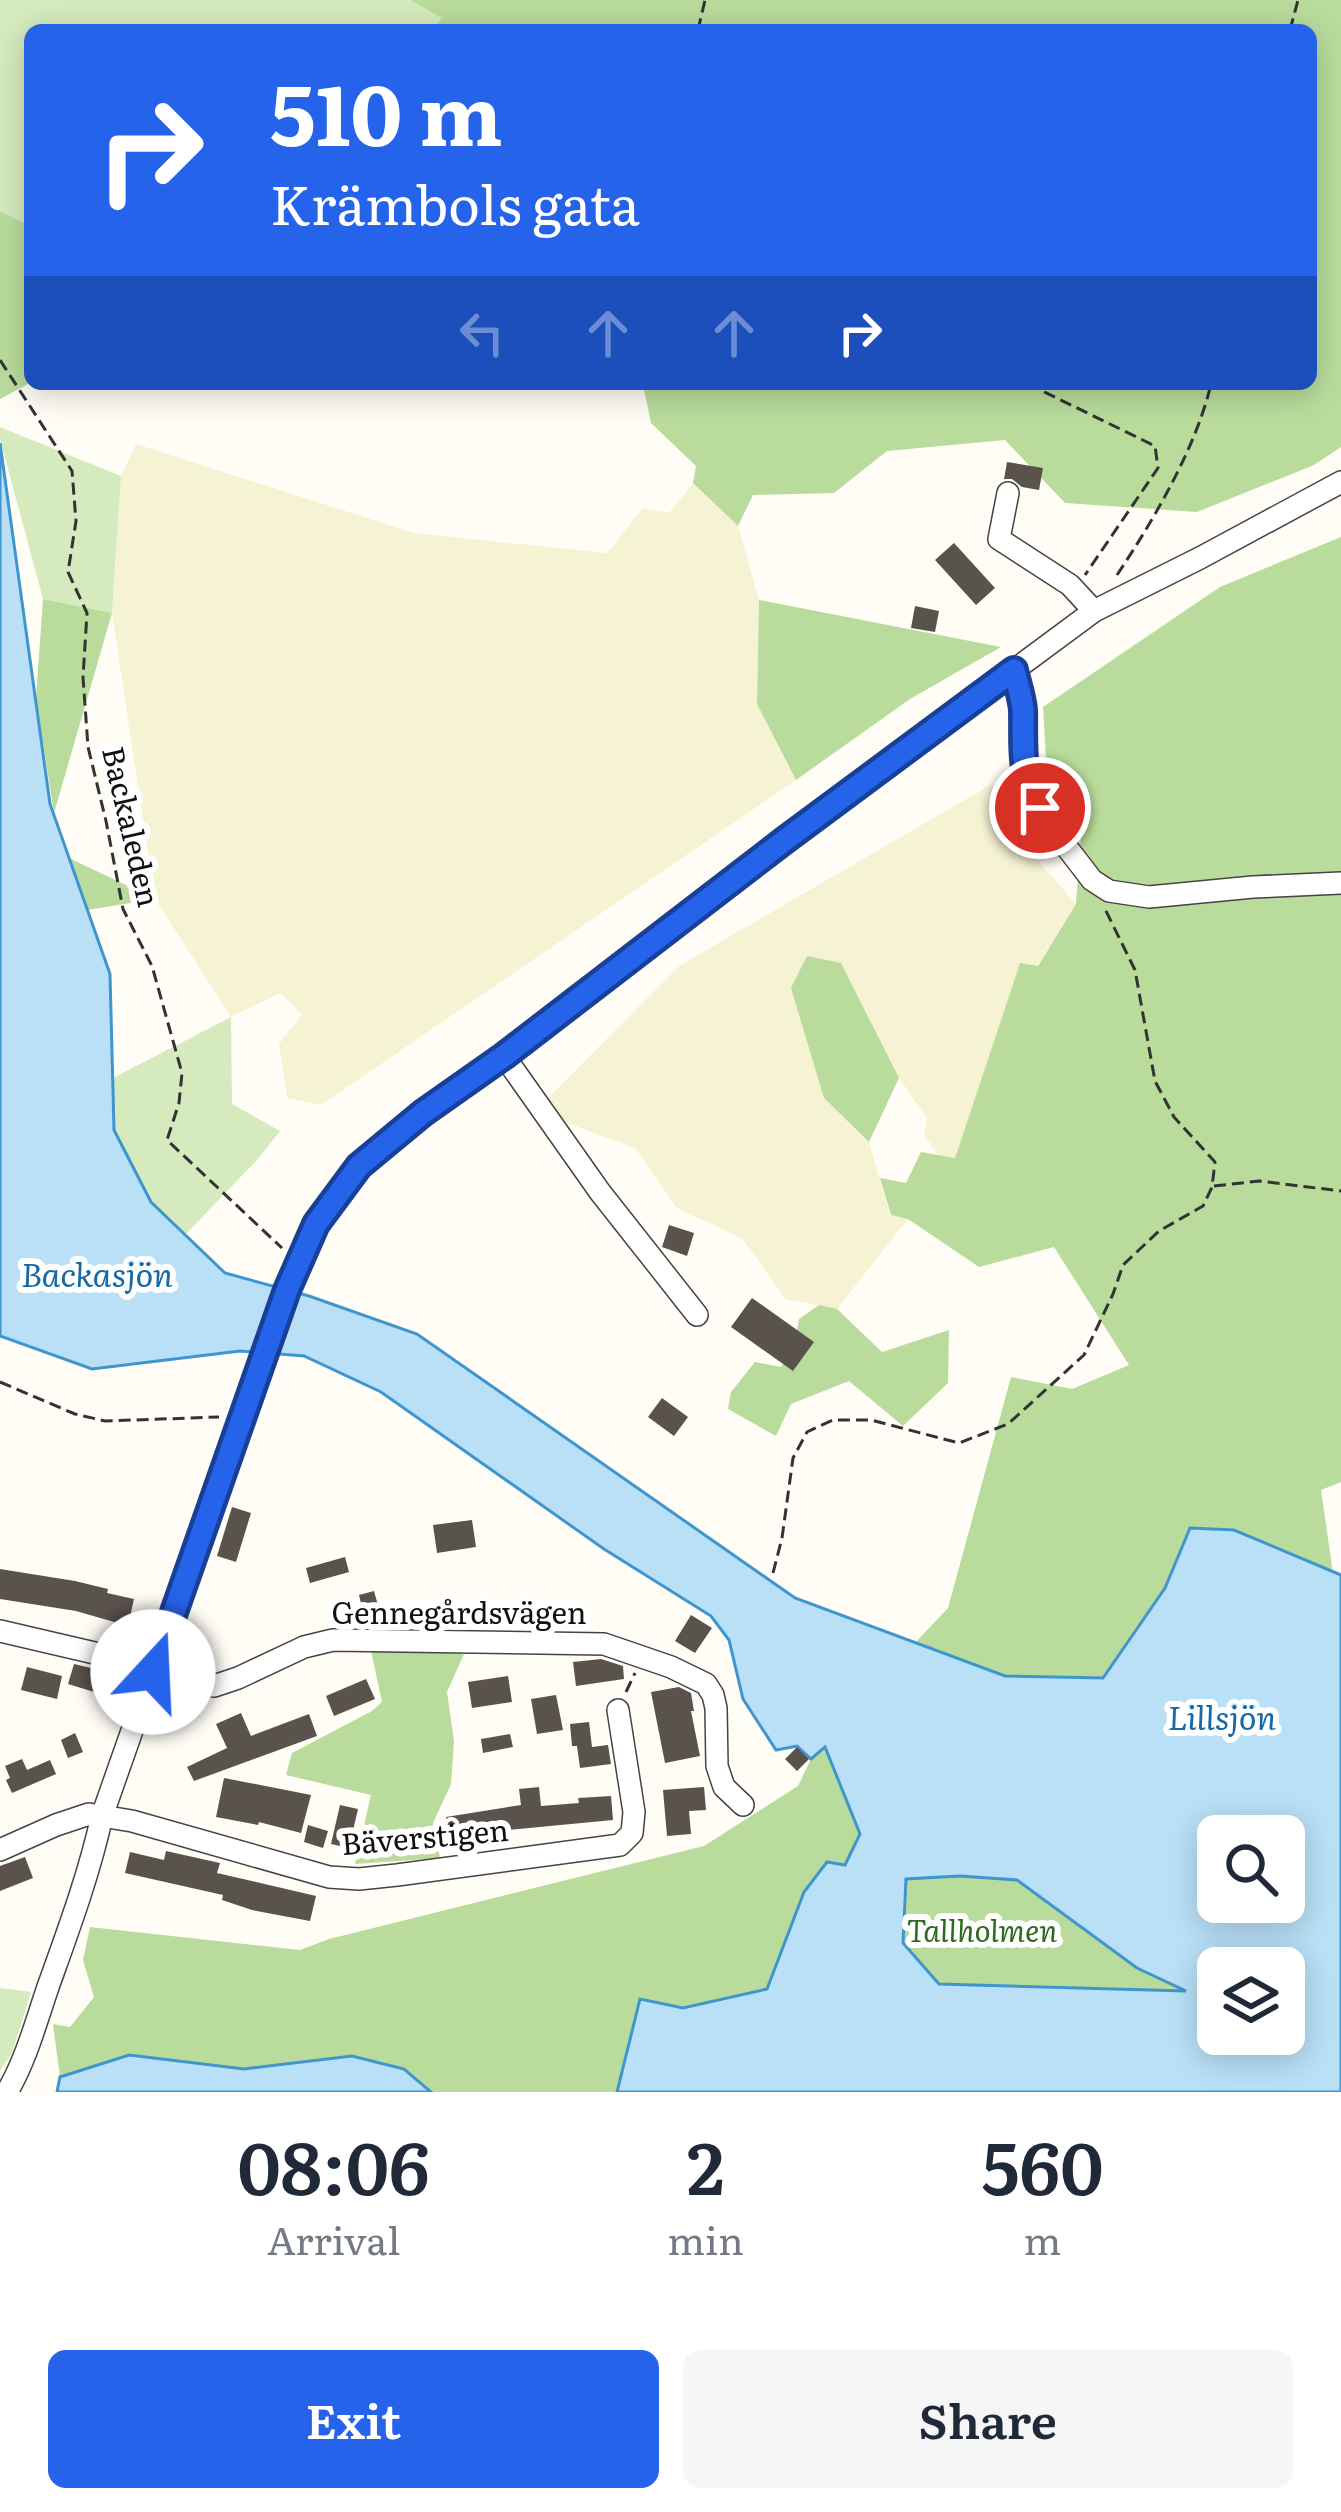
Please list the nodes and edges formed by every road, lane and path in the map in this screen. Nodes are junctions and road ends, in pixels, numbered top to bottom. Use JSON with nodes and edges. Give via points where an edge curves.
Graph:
{"nodes":[{"id":1,"x":0,"y":360,"type":"edge"},
{"id":2,"x":1040,"y":390,"type":"edge"},
{"id":3,"x":1209,"y":390,"type":"edge"},
{"id":4,"x":1341,"y":482,"type":"edge"},
{"id":5,"x":1008,"y":493,"type":"dead end"},
{"id":6,"x":1119,"y":572,"type":"dead end"},
{"id":7,"x":1077,"y":593,"type":"junction"},
{"id":8,"x":1094,"y":611,"type":"junction"},
{"id":9,"x":1014,"y":670,"type":"junction"},
{"id":10,"x":1341,"y":883,"type":"edge"},
{"id":11,"x":1099,"y":884,"type":"junction"},
{"id":12,"x":504,"y":1056,"type":"junction"},
{"id":13,"x":1212,"y":1187,"type":"junction"},
{"id":14,"x":1341,"y":1191,"type":"edge"},
{"id":15,"x":298,"y":1263,"type":"junction"},
{"id":16,"x":697,"y":1315,"type":"dead end"},
{"id":17,"x":0,"y":1382,"type":"edge"},
{"id":18,"x":244,"y":1417,"type":"junction"},
{"id":19,"x":773,"y":1573,"type":"dead end"},
{"id":20,"x":0,"y":1631,"type":"edge"},
{"id":21,"x":642,"y":1657,"type":"junction"},
{"id":22,"x":153,"y":1672,"type":"junction"},
{"id":23,"x":618,"y":1710,"type":"joint"},
{"id":24,"x":743,"y":1805,"type":"dead end"},
{"id":25,"x":102,"y":1816,"type":"junction"},
{"id":26,"x":0,"y":1850,"type":"edge"},
{"id":27,"x":7,"y":2092,"type":"edge"}],
"edges":[{"from":1,"to":15,"type":"path","name":"Backaleden","via":[[73,471],[68,572],[87,613],[88,748],[123,909],[152,965],[182,1073],[167,1140]]},
{"from":2,"to":7,"type":"path","via":[[1155,446],[1158,468]]},
{"from":3,"to":6,"type":"path","via":[[1183,458]]},
{"from":4,"to":8,"type":"street"},
{"from":5,"to":7,"type":"street","via":[[999,539]]},
{"from":7,"to":8,"type":"street"},
{"from":8,"to":9,"type":"street"},
{"from":9,"to":11,"type":"street","via":[[1027,787]]},
{"from":9,"to":12,"type":"street"},
{"from":10,"to":11,"type":"street","via":[[1149,897]]},
{"from":11,"to":13,"type":"path","via":[[1135,970],[1155,1081],[1174,1117],[1215,1162]]},
{"from":12,"to":15,"type":"street","via":[[359,1166]]},
{"from":12,"to":16,"type":"street"},
{"from":13,"to":14,"type":"path","via":[[1259,1181]]},
{"from":13,"to":19,"type":"path","via":[[1203,1206],[1123,1265],[1084,1354],[1008,1424],[959,1443],[871,1420],[833,1420],[807,1432],[793,1458]]},
{"from":15,"to":18,"type":"street"},
{"from":17,"to":18,"type":"path","via":[[105,1421]]},
{"from":18,"to":22,"type":"street"},
{"from":20,"to":22,"type":"street","name":"Gennegårdsvägen"},
{"from":21,"to":22,"type":"street","name":"Gennegårdsvägen","via":[[569,1642],[333,1640],[214,1686]]},
{"from":21,"to":23,"type":"path"},
{"from":21,"to":24,"type":"street","name":"Gennegårdsvägen","via":[[706,1684],[716,1708],[717,1766]]},
{"from":22,"to":25,"type":"street"},
{"from":23,"to":25,"type":"street","name":"Bäverstigen","via":[[634,1812],[632,1833],[620,1845],[359,1879]]},
{"from":25,"to":26,"type":"street","via":[[78,1816]]},
{"from":25,"to":27,"type":"street","via":[[76,1910]]}]}
